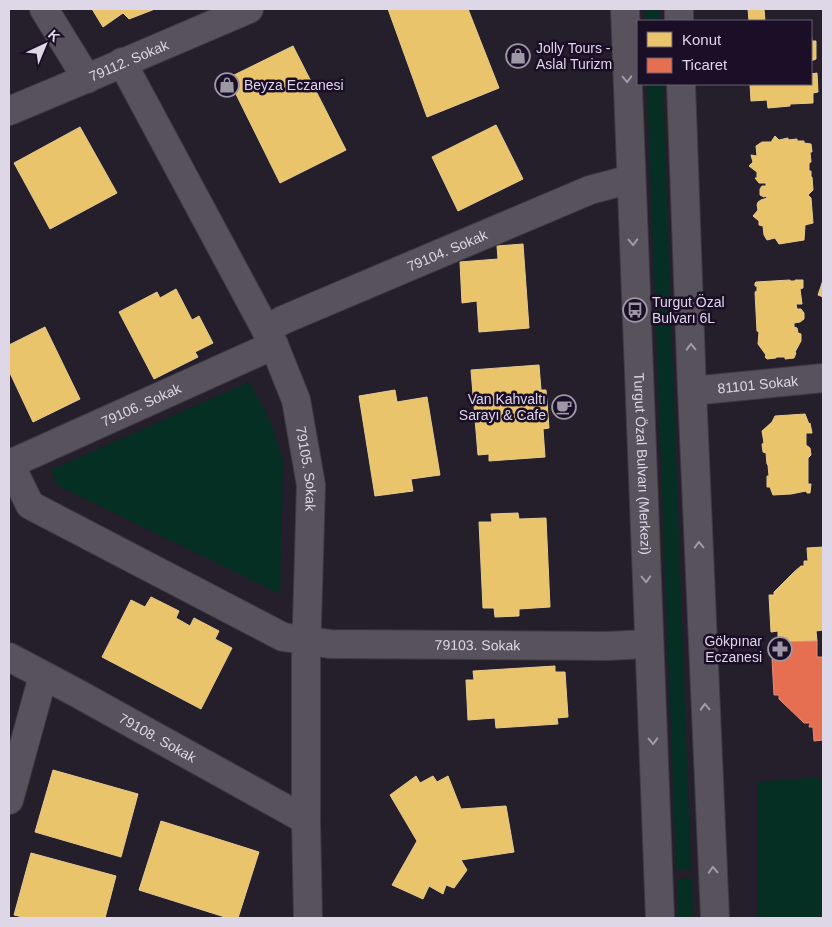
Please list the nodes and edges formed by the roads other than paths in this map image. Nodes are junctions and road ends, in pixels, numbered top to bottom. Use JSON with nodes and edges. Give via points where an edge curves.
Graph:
{"nodes":[{"id":1,"x":44,"y":9,"type":"edge"},
{"id":2,"x":249,"y":9,"type":"edge"},
{"id":3,"x":610,"y":9,"type":"edge"},
{"id":4,"x":625,"y":20,"type":"edge"},
{"id":5,"x":122,"y":62,"type":"junction"},
{"id":6,"x":87,"y":79,"type":"junction"},
{"id":7,"x":681,"y":85,"type":"edge"},
{"id":8,"x":9,"y":111,"type":"edge"},
{"id":9,"x":631,"y":179,"type":"junction"},
{"id":10,"x":270,"y":338,"type":"junction"},
{"id":11,"x":823,"y":378,"type":"edge"},
{"id":12,"x":692,"y":391,"type":"junction"},
{"id":13,"x":9,"y":463,"type":"edge"},
{"id":14,"x":306,"y":641,"type":"junction"},
{"id":15,"x":648,"y":644,"type":"junction"},
{"id":16,"x":9,"y":657,"type":"edge"},
{"id":17,"x":43,"y":676,"type":"junction"},
{"id":18,"x":9,"y":800,"type":"edge"},
{"id":19,"x":306,"y":820,"type":"junction"},
{"id":20,"x":308,"y":918,"type":"edge"},
{"id":21,"x":660,"y":918,"type":"edge"},
{"id":22,"x":715,"y":918,"type":"edge"}],
"edges":[{"from":1,"to":6,"type":"street"},
{"from":2,"to":5,"type":"street","name":"79112. Sokak"},
{"from":3,"to":4,"type":"street"},
{"from":4,"to":9,"type":"street","name":"Turgut Özal Bulvarı (Merkezi)","one_way":true},
{"from":5,"to":6,"type":"street","name":"79112. Sokak"},
{"from":5,"to":10,"type":"street","name":"79105. Sokak"},
{"from":6,"to":8,"type":"street","name":"79112. Sokak"},
{"from":12,"to":7,"type":"street","one_way":true},
{"from":9,"to":10,"type":"street","name":"79104. Sokak","via":[[590,190],[283,320]]},
{"from":9,"to":15,"type":"street","name":"Turgut Özal Bulvarı (Merkezi)","one_way":true},
{"from":10,"to":13,"type":"street","name":"79106. Sokak"},
{"from":10,"to":14,"type":"street","name":"79105. Sokak","via":[[296,400],[311,485]]},
{"from":11,"to":12,"type":"street","name":"81101 Sokak"},
{"from":22,"to":12,"type":"street","one_way":true},
{"from":13,"to":14,"type":"street","name":"79103. Sokak","via":[[30,505],[277,634]]},
{"from":14,"to":15,"type":"street","name":"79103. Sokak","via":[[330,644]]},
{"from":14,"to":19,"type":"street","name":"79105. Sokak"},
{"from":15,"to":21,"type":"street","name":"Turgut Özal Bulvarı (Merkezi)","one_way":true},
{"from":16,"to":17,"type":"street","name":"79108. Sokak"},
{"from":17,"to":18,"type":"street"},
{"from":17,"to":19,"type":"street","name":"79108. Sokak"},
{"from":19,"to":20,"type":"street","name":"79105. Sokak"}]}
